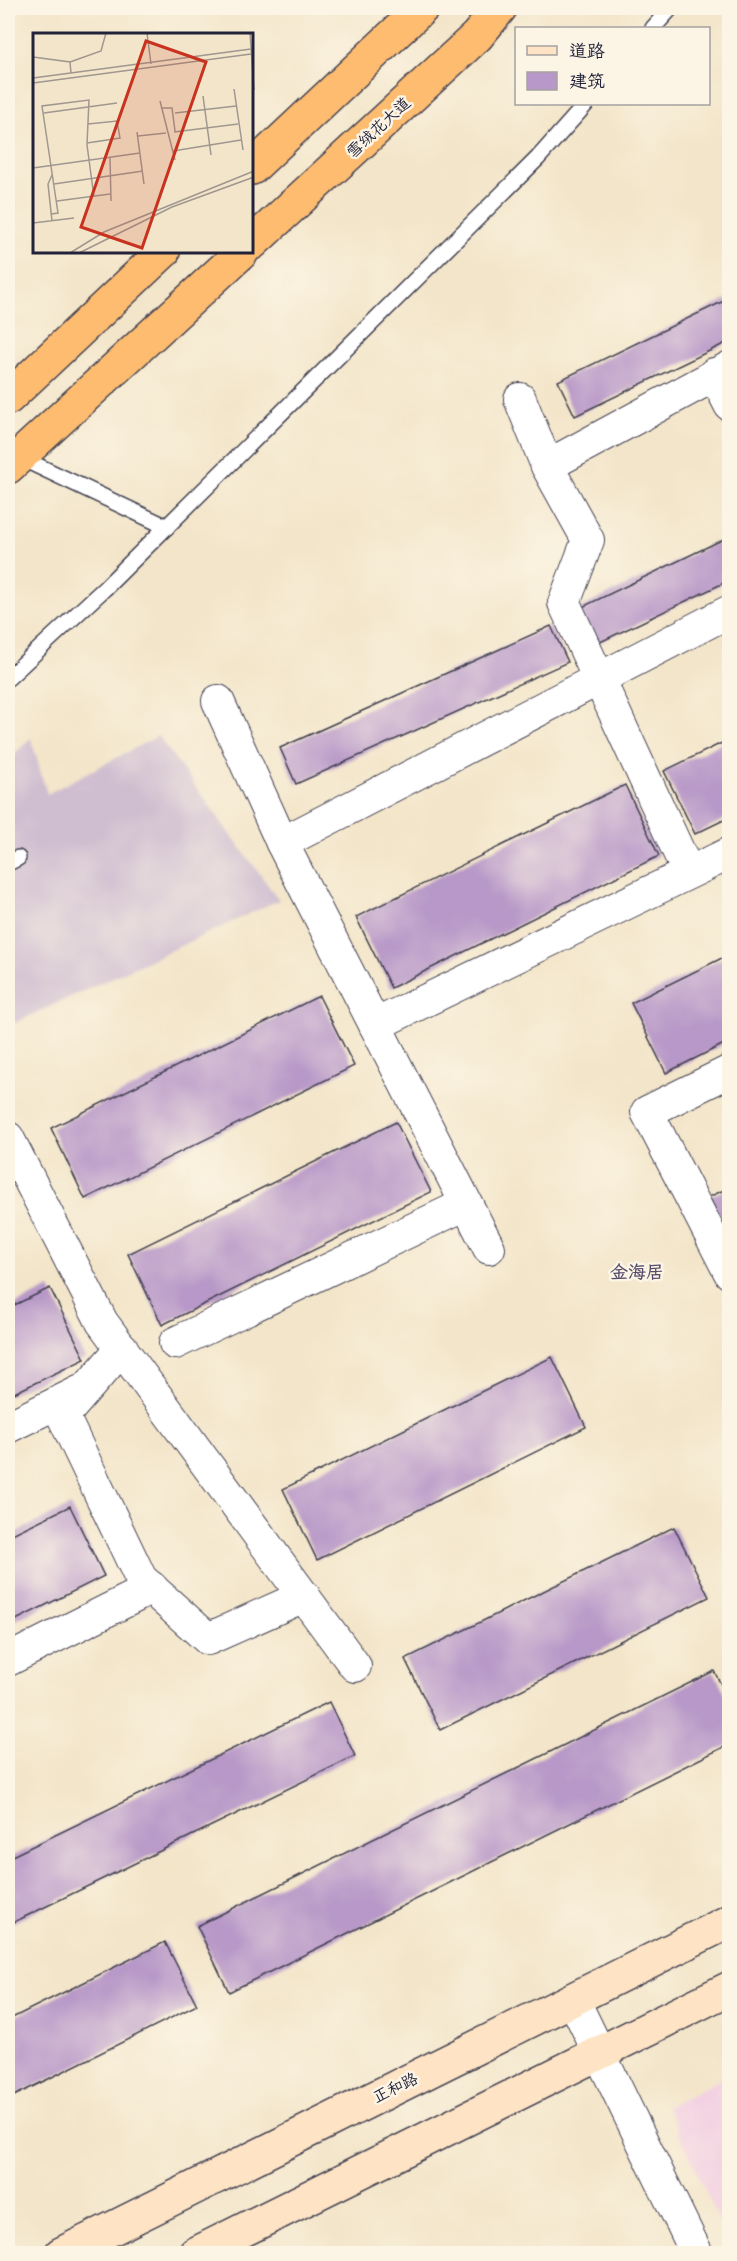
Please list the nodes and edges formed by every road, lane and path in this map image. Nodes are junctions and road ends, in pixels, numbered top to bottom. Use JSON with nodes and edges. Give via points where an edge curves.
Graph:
{"nodes":[{"id":1,"x":422,"y":8,"type":"edge"},
{"id":2,"x":500,"y":8,"type":"edge"},
{"id":3,"x":671,"y":8,"type":"edge"},
{"id":4,"x":654,"y":27,"type":"edge"},
{"id":5,"x":585,"y":105,"type":"edge"},
{"id":6,"x":254,"y":166,"type":"edge"},
{"id":7,"x":254,"y":241,"type":"edge"},
{"id":8,"x":161,"y":254,"type":"edge"},
{"id":9,"x":240,"y":254,"type":"edge"},
{"id":10,"x":722,"y":370,"type":"edge"},
{"id":11,"x":8,"y":398,"type":"edge"},
{"id":12,"x":520,"y":399,"type":"dead end"},
{"id":13,"x":729,"y":405,"type":"edge"},
{"id":14,"x":13,"y":462,"type":"edge"},
{"id":15,"x":547,"y":466,"type":"junction"},
{"id":16,"x":167,"y":527,"type":"junction"},
{"id":17,"x":729,"y":610,"type":"edge"},
{"id":18,"x":8,"y":678,"type":"edge"},
{"id":19,"x":599,"y":678,"type":"junction"},
{"id":20,"x":218,"y":701,"type":"dead end"},
{"id":21,"x":282,"y":843,"type":"junction"},
{"id":22,"x":729,"y":852,"type":"edge"},
{"id":23,"x":688,"y":872,"type":"junction"},
{"id":24,"x":375,"y":1025,"type":"junction"},
{"id":25,"x":729,"y":1071,"type":"edge"},
{"id":26,"x":8,"y":1138,"type":"edge"},
{"id":27,"x":18,"y":1183,"type":"edge"},
{"id":28,"x":466,"y":1204,"type":"junction"},
{"id":29,"x":489,"y":1248,"type":"dead end"},
{"id":30,"x":729,"y":1273,"type":"edge"},
{"id":31,"x":176,"y":1343,"type":"dead end"},
{"id":32,"x":122,"y":1348,"type":"junction"},
{"id":33,"x":88,"y":1388,"type":"junction"},
{"id":34,"x":8,"y":1427,"type":"edge"},
{"id":35,"x":152,"y":1588,"type":"junction"},
{"id":36,"x":304,"y":1596,"type":"junction"},
{"id":37,"x":8,"y":1660,"type":"edge"},
{"id":38,"x":355,"y":1666,"type":"dead end"},
{"id":39,"x":729,"y":1921,"type":"edge"},
{"id":40,"x":729,"y":1988,"type":"edge"},
{"id":41,"x":573,"y":1999,"type":"junction"},
{"id":42,"x":599,"y":2052,"type":"junction"},
{"id":43,"x":61,"y":2253,"type":"edge"},
{"id":44,"x":195,"y":2253,"type":"edge"},
{"id":45,"x":697,"y":2253,"type":"edge"}],
"edges":[{"from":1,"to":6,"type":"highway"},
{"from":2,"to":7,"type":"highway","name":"雪绒花大道","via":[[477,36]]},
{"from":3,"to":4,"type":"lane"},
{"from":5,"to":16,"type":"lane","via":[[538,158]]},
{"from":8,"to":11,"type":"highway"},
{"from":9,"to":14,"type":"highway"},
{"from":10,"to":13,"type":"street"},
{"from":10,"to":15,"type":"street"},
{"from":12,"to":15,"type":"street"},
{"from":14,"to":16,"type":"lane"},
{"from":15,"to":19,"type":"street","via":[[588,540],[564,603]]},
{"from":16,"to":18,"type":"lane"},
{"from":17,"to":19,"type":"street"},
{"from":19,"to":21,"type":"street"},
{"from":19,"to":23,"type":"street"},
{"from":20,"to":21,"type":"street"},
{"from":21,"to":24,"type":"street"},
{"from":22,"to":23,"type":"street"},
{"from":23,"to":24,"type":"street"},
{"from":24,"to":28,"type":"street"},
{"from":25,"to":30,"type":"street","via":[[647,1112]]},
{"from":26,"to":27,"type":"street"},
{"from":27,"to":32,"type":"street","via":[[102,1322]]},
{"from":28,"to":29,"type":"street"},
{"from":28,"to":31,"type":"street"},
{"from":32,"to":33,"type":"street"},
{"from":32,"to":36,"type":"street"},
{"from":33,"to":34,"type":"street"},
{"from":33,"to":35,"type":"street","via":[[63,1416],[141,1578]]},
{"from":35,"to":36,"type":"street","via":[[208,1639]]},
{"from":35,"to":37,"type":"street"},
{"from":36,"to":38,"type":"street"},
{"from":39,"to":41,"type":"main road","name":"正和路"},
{"from":40,"to":42,"type":"main road"},
{"from":41,"to":42,"type":"street"},
{"from":41,"to":43,"type":"main road","name":"正和路"},
{"from":42,"to":44,"type":"main road"},
{"from":42,"to":45,"type":"street"}]}
